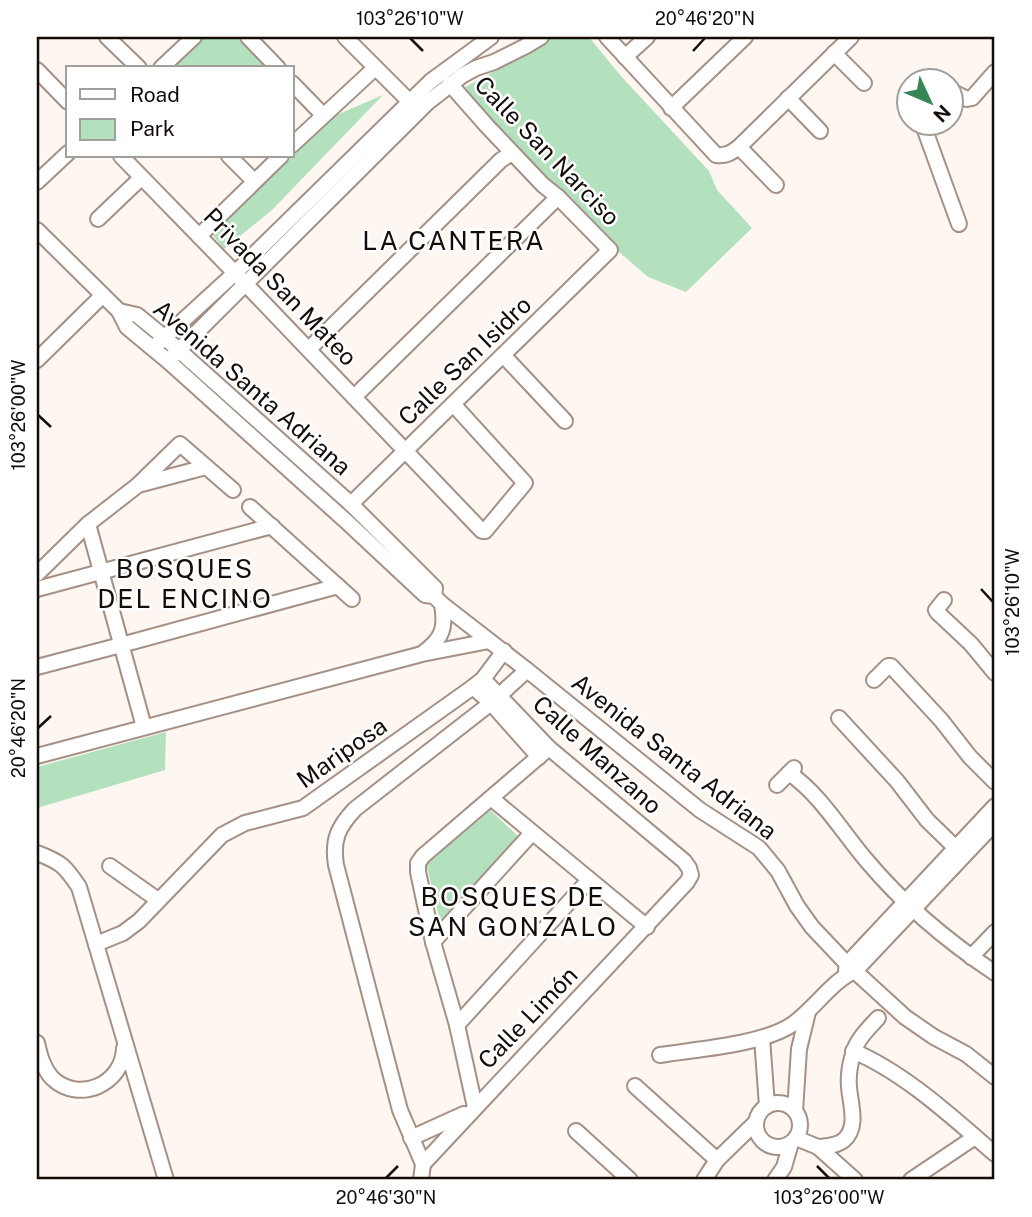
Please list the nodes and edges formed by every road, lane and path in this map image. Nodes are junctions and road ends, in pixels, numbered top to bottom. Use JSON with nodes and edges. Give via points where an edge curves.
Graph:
{"nodes":[{"id":1,"x":107,"y":37,"type":"edge"},
{"id":2,"x":194,"y":37,"type":"edge"},
{"id":3,"x":248,"y":37,"type":"edge"},
{"id":4,"x":345,"y":37,"type":"edge"},
{"id":5,"x":491,"y":37,"type":"edge"},
{"id":6,"x":541,"y":37,"type":"edge"},
{"id":7,"x":607,"y":37,"type":"edge"},
{"id":8,"x":647,"y":37,"type":"edge"},
{"id":9,"x":745,"y":37,"type":"edge"},
{"id":10,"x":851,"y":37,"type":"edge"},
{"id":11,"x":834,"y":53,"type":"junction"},
{"id":12,"x":625,"y":57,"type":"junction"},
{"id":13,"x":137,"y":66,"type":"edge"},
{"id":14,"x":162,"y":66,"type":"edge"},
{"id":15,"x":276,"y":66,"type":"edge"},
{"id":16,"x":375,"y":68,"type":"junction"},
{"id":17,"x":995,"y":72,"type":"edge"},
{"id":18,"x":39,"y":78,"type":"edge"},
{"id":19,"x":864,"y":83,"type":"dead end"},
{"id":20,"x":450,"y":84,"type":"junction"},
{"id":21,"x":294,"y":85,"type":"edge"},
{"id":22,"x":788,"y":98,"type":"junction"},
{"id":23,"x":965,"y":98,"type":"edge"},
{"id":24,"x":66,"y":100,"type":"edge"},
{"id":25,"x":419,"y":101,"type":"junction"},
{"id":26,"x":671,"y":108,"type":"junction"},
{"id":27,"x":323,"y":115,"type":"junction"},
{"id":28,"x":820,"y":131,"type":"dead end"},
{"id":29,"x":927,"y":136,"type":"edge"},
{"id":30,"x":294,"y":143,"type":"edge"},
{"id":31,"x":739,"y":146,"type":"junction"},
{"id":32,"x":512,"y":153,"type":"junction"},
{"id":33,"x":66,"y":155,"type":"edge"},
{"id":34,"x":123,"y":158,"type":"edge"},
{"id":35,"x":231,"y":158,"type":"edge"},
{"id":36,"x":279,"y":158,"type":"edge"},
{"id":37,"x":141,"y":178,"type":"junction"},
{"id":38,"x":254,"y":181,"type":"junction"},
{"id":39,"x":37,"y":182,"type":"edge"},
{"id":40,"x":776,"y":186,"type":"dead end"},
{"id":41,"x":558,"y":197,"type":"junction"},
{"id":42,"x":98,"y":219,"type":"dead end"},
{"id":43,"x":959,"y":225,"type":"dead end"},
{"id":44,"x":37,"y":230,"type":"edge"},
{"id":45,"x":199,"y":236,"type":"junction"},
{"id":46,"x":610,"y":250,"type":"joint"},
{"id":47,"x":240,"y":278,"type":"junction"},
{"id":48,"x":103,"y":295,"type":"junction"},
{"id":49,"x":119,"y":311,"type":"junction"},
{"id":50,"x":164,"y":337,"type":"junction"},
{"id":51,"x":153,"y":348,"type":"junction"},
{"id":52,"x":178,"y":349,"type":"junction"},
{"id":53,"x":309,"y":349,"type":"junction"},
{"id":54,"x":503,"y":355,"type":"junction"},
{"id":55,"x":37,"y":360,"type":"edge"},
{"id":56,"x":168,"y":361,"type":"junction"},
{"id":57,"x":354,"y":397,"type":"junction"},
{"id":58,"x":453,"y":404,"type":"junction"},
{"id":59,"x":565,"y":421,"type":"dead end"},
{"id":60,"x":406,"y":450,"type":"junction"},
{"id":61,"x":206,"y":467,"type":"junction"},
{"id":62,"x":138,"y":485,"type":"junction"},
{"id":63,"x":233,"y":490,"type":"dead end"},
{"id":64,"x":351,"y":504,"type":"junction"},
{"id":65,"x":250,"y":507,"type":"dead end"},
{"id":66,"x":88,"y":524,"type":"junction"},
{"id":67,"x":272,"y":526,"type":"junction"},
{"id":68,"x":101,"y":572,"type":"junction"},
{"id":69,"x":37,"y":573,"type":"edge"},
{"id":70,"x":338,"y":586,"type":"junction"},
{"id":71,"x":37,"y":589,"type":"edge"},
{"id":72,"x":352,"y":599,"type":"dead end"},
{"id":73,"x":438,"y":600,"type":"junction"},
{"id":74,"x":944,"y":600,"type":"dead end"},
{"id":75,"x":489,"y":641,"type":"junction"},
{"id":76,"x":121,"y":645,"type":"junction"},
{"id":77,"x":504,"y":652,"type":"junction"},
{"id":78,"x":422,"y":654,"type":"junction"},
{"id":79,"x":37,"y":667,"type":"edge"},
{"id":80,"x":527,"y":670,"type":"junction"},
{"id":81,"x":995,"y":673,"type":"edge"},
{"id":82,"x":874,"y":680,"type":"dead end"},
{"id":83,"x":478,"y":683,"type":"junction"},
{"id":84,"x":495,"y":700,"type":"junction"},
{"id":85,"x":840,"y":716,"type":"dead end"},
{"id":86,"x":144,"y":727,"type":"junction"},
{"id":87,"x":544,"y":752,"type":"junction"},
{"id":88,"x":37,"y":756,"type":"edge"},
{"id":89,"x":995,"y":782,"type":"edge"},
{"id":90,"x":777,"y":785,"type":"dead end"},
{"id":91,"x":491,"y":798,"type":"junction"},
{"id":92,"x":995,"y":806,"type":"edge"},
{"id":93,"x":995,"y":823,"type":"edge"},
{"id":94,"x":532,"y":833,"type":"junction"},
{"id":95,"x":37,"y":853,"type":"edge"},
{"id":96,"x":960,"y":853,"type":"junction"},
{"id":97,"x":684,"y":862,"type":"joint"},
{"id":98,"x":110,"y":866,"type":"dead end"},
{"id":99,"x":589,"y":880,"type":"junction"},
{"id":100,"x":158,"y":900,"type":"junction"},
{"id":101,"x":909,"y":906,"type":"junction"},
{"id":102,"x":647,"y":927,"type":"junction"},
{"id":103,"x":995,"y":932,"type":"edge"},
{"id":104,"x":433,"y":942,"type":"junction"},
{"id":105,"x":96,"y":944,"type":"junction"},
{"id":106,"x":971,"y":957,"type":"junction"},
{"id":107,"x":849,"y":970,"type":"junction"},
{"id":108,"x":995,"y":973,"type":"edge"},
{"id":109,"x":808,"y":1012,"type":"junction"},
{"id":110,"x":878,"y":1018,"type":"dead end"},
{"id":111,"x":457,"y":1025,"type":"junction"},
{"id":112,"x":762,"y":1038,"type":"junction"},
{"id":113,"x":124,"y":1040,"type":"junction"},
{"id":114,"x":37,"y":1043,"type":"edge"},
{"id":115,"x":853,"y":1051,"type":"junction"},
{"id":116,"x":660,"y":1055,"type":"dead end"},
{"id":117,"x":995,"y":1077,"type":"edge"},
{"id":118,"x":635,"y":1086,"type":"dead end"},
{"id":119,"x":767,"y":1105,"type":"junction"},
{"id":120,"x":473,"y":1109,"type":"junction"},
{"id":121,"x":796,"y":1111,"type":"junction"},
{"id":122,"x":756,"y":1122,"type":"junction"},
{"id":123,"x":576,"y":1131,"type":"dead end"},
{"id":124,"x":975,"y":1137,"type":"junction"},
{"id":125,"x":411,"y":1138,"type":"junction"},
{"id":126,"x":793,"y":1140,"type":"junction"},
{"id":127,"x":818,"y":1147,"type":"junction"},
{"id":128,"x":995,"y":1154,"type":"edge"},
{"id":129,"x":717,"y":1160,"type":"junction"},
{"id":130,"x":423,"y":1164,"type":"junction"},
{"id":131,"x":166,"y":1180,"type":"edge"},
{"id":132,"x":421,"y":1180,"type":"edge"},
{"id":133,"x":630,"y":1180,"type":"edge"},
{"id":134,"x":704,"y":1180,"type":"edge"},
{"id":135,"x":775,"y":1180,"type":"edge"},
{"id":136,"x":855,"y":1180,"type":"edge"},
{"id":137,"x":911,"y":1180,"type":"edge"}],
"edges":[{"from":1,"to":13,"type":"street"},
{"from":2,"to":14,"type":"street"},
{"from":3,"to":15,"type":"street"},
{"from":4,"to":16,"type":"street"},
{"from":5,"to":25,"type":"street","via":[[441,72]]},
{"from":6,"to":20,"type":"street"},
{"from":7,"to":12,"type":"street"},
{"from":8,"to":12,"type":"street"},
{"from":9,"to":26,"type":"street"},
{"from":10,"to":11,"type":"street"},
{"from":11,"to":19,"type":"street"},
{"from":11,"to":22,"type":"street"},
{"from":12,"to":26,"type":"street"},
{"from":16,"to":25,"type":"street"},
{"from":16,"to":27,"type":"street"},
{"from":17,"to":23,"type":"street","via":[[972,98]]},
{"from":18,"to":24,"type":"street"},
{"from":20,"to":25,"type":"street"},
{"from":20,"to":32,"type":"street","name":"Calle San Narciso"},
{"from":21,"to":27,"type":"street"},
{"from":22,"to":28,"type":"street"},
{"from":22,"to":31,"type":"street"},
{"from":25,"to":47,"type":"street"},
{"from":26,"to":31,"type":"street","via":[[716,155],[724,156]]},
{"from":27,"to":30,"type":"street"},
{"from":29,"to":43,"type":"street"},
{"from":31,"to":40,"type":"street"},
{"from":32,"to":41,"type":"street","name":"Calle San Narciso"},
{"from":32,"to":53,"type":"street"},
{"from":33,"to":39,"type":"street"},
{"from":34,"to":37,"type":"street","name":"Privada San Mateo"},
{"from":35,"to":38,"type":"street"},
{"from":36,"to":38,"type":"street"},
{"from":37,"to":42,"type":"street"},
{"from":37,"to":45,"type":"street","name":"Privada San Mateo"},
{"from":38,"to":45,"type":"street"},
{"from":41,"to":46,"type":"street","name":"Calle San Narciso"},
{"from":41,"to":57,"type":"street"},
{"from":44,"to":48,"type":"street","name":"Avenida Santa Adriana"},
{"from":45,"to":47,"type":"street","name":"Privada San Mateo"},
{"from":46,"to":54,"type":"street","name":"Calle San Isidro"},
{"from":47,"to":50,"type":"street"},
{"from":47,"to":52,"type":"street"},
{"from":47,"to":53,"type":"street","name":"Privada San Mateo"},
{"from":48,"to":49,"type":"street","name":"Avenida Santa Adriana"},
{"from":48,"to":55,"type":"street"},
{"from":49,"to":50,"type":"street","name":"Avenida Santa Adriana","via":[[137,315]]},
{"from":49,"to":51,"type":"street","name":"Avenida Santa Adriana","via":[[127,327]]},
{"from":50,"to":51,"type":"street"},
{"from":50,"to":52,"type":"street","name":"Avenida Santa Adriana"},
{"from":51,"to":56,"type":"street","name":"Avenida Santa Adriana"},
{"from":52,"to":56,"type":"street"},
{"from":52,"to":64,"type":"street","name":"Avenida Santa Adriana"},
{"from":53,"to":57,"type":"street","name":"Privada San Mateo"},
{"from":54,"to":58,"type":"street","name":"Calle San Isidro"},
{"from":54,"to":59,"type":"street"},
{"from":56,"to":73,"type":"street","name":"Avenida Santa Adriana","via":[[425,595]]},
{"from":57,"to":60,"type":"street","name":"Privada San Mateo"},
{"from":58,"to":60,"type":"street","name":"Calle San Isidro"},
{"from":58,"to":60,"type":"street","name":"Privada San Mateo","via":[[525,483],[488,530],[482,531]]},
{"from":60,"to":64,"type":"street","name":"Calle San Isidro"},
{"from":61,"to":62,"type":"street"},
{"from":61,"to":62,"type":"street","via":[[180,444]]},
{"from":61,"to":63,"type":"street"},
{"from":62,"to":66,"type":"street"},
{"from":64,"to":73,"type":"street","name":"Avenida Santa Adriana","via":[[435,587]]},
{"from":65,"to":67,"type":"street"},
{"from":66,"to":68,"type":"street"},
{"from":66,"to":69,"type":"street"},
{"from":67,"to":68,"type":"street"},
{"from":67,"to":70,"type":"street"},
{"from":68,"to":71,"type":"street"},
{"from":68,"to":76,"type":"street"},
{"from":70,"to":72,"type":"street"},
{"from":70,"to":76,"type":"street"},
{"from":73,"to":75,"type":"street","name":"Avenida Santa Adriana"},
{"from":73,"to":78,"type":"street","via":[[442,633]]},
{"from":74,"to":81,"type":"street","via":[[938,613]]},
{"from":75,"to":77,"type":"street","name":"Avenida Santa Adriana"},
{"from":75,"to":78,"type":"street"},
{"from":76,"to":79,"type":"street"},
{"from":76,"to":86,"type":"street"},
{"from":77,"to":80,"type":"street","name":"Avenida Santa Adriana"},
{"from":77,"to":83,"type":"street","name":"Mariposa"},
{"from":78,"to":86,"type":"street"},
{"from":80,"to":84,"type":"street"},
{"from":80,"to":107,"type":"street","name":"Avenida Santa Adriana","via":[[700,810],[758,848],[778,871],[812,927]]},
{"from":82,"to":89,"type":"street","via":[[891,666]]},
{"from":83,"to":84,"type":"street","name":"Calle Manzano"},
{"from":83,"to":100,"type":"street","name":"Mariposa","via":[[303,808],[245,823],[222,835]]},
{"from":84,"to":87,"type":"street","name":"Calle Manzano"},
{"from":84,"to":125,"type":"street","via":[[355,809],[336,836],[336,865]]},
{"from":85,"to":96,"type":"street"},
{"from":86,"to":88,"type":"street"},
{"from":87,"to":91,"type":"street"},
{"from":87,"to":97,"type":"street","name":"Calle Manzano"},
{"from":90,"to":101,"type":"street","via":[[791,770]]},
{"from":91,"to":94,"type":"street"},
{"from":91,"to":104,"type":"street","via":[[418,863]]},
{"from":92,"to":96,"type":"street"},
{"from":93,"to":96,"type":"street"},
{"from":94,"to":99,"type":"street"},
{"from":94,"to":104,"type":"street"},
{"from":95,"to":105,"type":"street","via":[[64,866],[79,887]]},
{"from":96,"to":101,"type":"street"},
{"from":97,"to":102,"type":"street","name":"Calle Limón","via":[[691,875],[688,882]]},
{"from":98,"to":100,"type":"street"},
{"from":99,"to":102,"type":"street"},
{"from":99,"to":111,"type":"street"},
{"from":100,"to":105,"type":"street","name":"Mariposa","via":[[123,933]]},
{"from":101,"to":106,"type":"street"},
{"from":101,"to":107,"type":"street"},
{"from":102,"to":120,"type":"street","name":"Calle Limón"},
{"from":103,"to":106,"type":"street"},
{"from":104,"to":111,"type":"street"},
{"from":105,"to":113,"type":"street"},
{"from":106,"to":108,"type":"street"},
{"from":107,"to":109,"type":"street"},
{"from":107,"to":117,"type":"street","name":"Avenida Santa Adriana","via":[[905,1017]]},
{"from":109,"to":112,"type":"street"},
{"from":109,"to":121,"type":"street","via":[[799,1048]]},
{"from":110,"to":115,"type":"street"},
{"from":111,"to":120,"type":"street"},
{"from":112,"to":116,"type":"street"},
{"from":112,"to":119,"type":"street"},
{"from":113,"to":114,"type":"street","via":[[122,1063],[114,1076],[86,1090],[51,1077]]},
{"from":113,"to":131,"type":"street"},
{"from":115,"to":124,"type":"street","via":[[923,1094]]},
{"from":115,"to":127,"type":"street","via":[[849,1134],[837,1144]]},
{"from":118,"to":129,"type":"street"},
{"from":119,"to":121,"type":"street","via":[[782,1103]]},
{"from":119,"to":122,"type":"street"},
{"from":120,"to":125,"type":"street","name":"Calle Limón"},
{"from":120,"to":130,"type":"street","name":"Calle Limón"},
{"from":121,"to":126,"type":"street","via":[[800,1127]]},
{"from":122,"to":126,"type":"street","via":[[759,1136],[769,1145],[777,1147]]},
{"from":122,"to":129,"type":"street"},
{"from":123,"to":133,"type":"street"},
{"from":124,"to":128,"type":"street"},
{"from":124,"to":137,"type":"street"},
{"from":125,"to":130,"type":"street"},
{"from":126,"to":127,"type":"street"},
{"from":126,"to":135,"type":"street"},
{"from":127,"to":136,"type":"street"},
{"from":129,"to":134,"type":"street"},
{"from":130,"to":132,"type":"street"}]}
